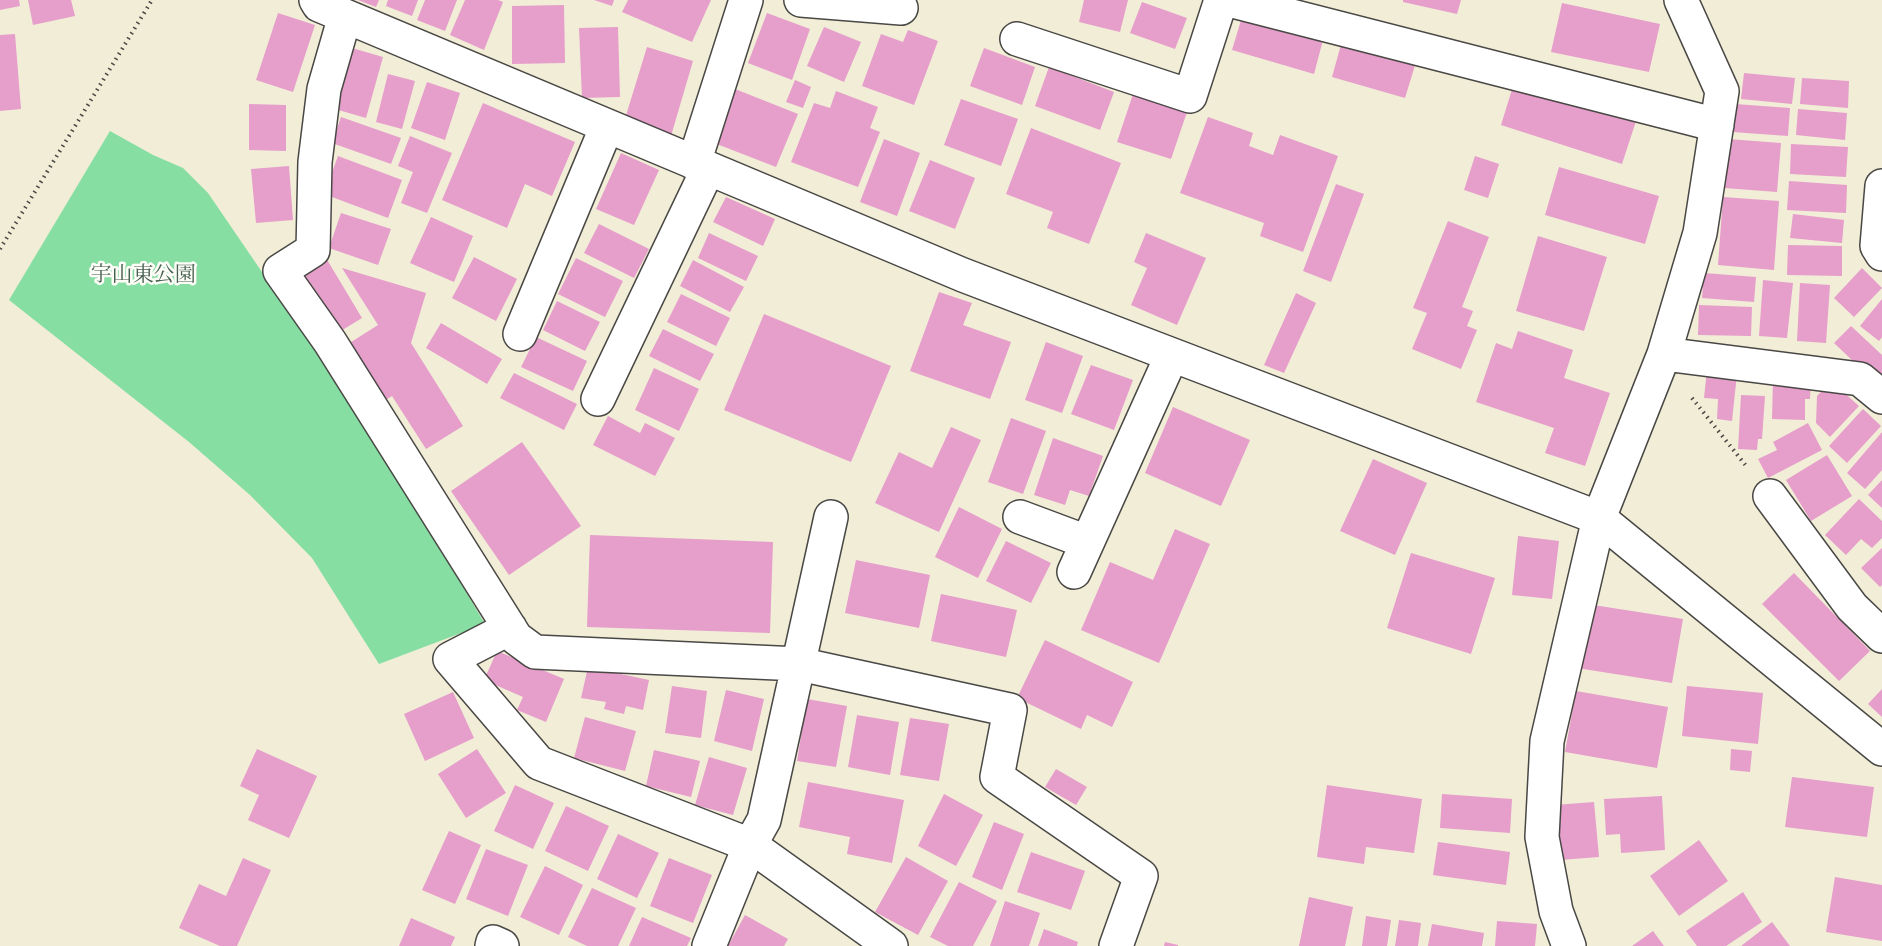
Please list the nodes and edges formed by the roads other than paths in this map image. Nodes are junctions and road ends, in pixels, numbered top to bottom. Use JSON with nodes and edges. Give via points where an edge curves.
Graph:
{"nodes":[{"id":1,"x":316,"y":0,"type":"edge"},
{"id":2,"x":746,"y":0,"type":"edge"},
{"id":3,"x":801,"y":0,"type":"edge"},
{"id":4,"x":1221,"y":0,"type":"edge"},
{"id":5,"x":1229,"y":0,"type":"edge"},
{"id":6,"x":1681,"y":0,"type":"edge"},
{"id":7,"x":902,"y":8,"type":"dead end"},
{"id":8,"x":345,"y":16,"type":"junction"},
{"id":9,"x":1017,"y":39,"type":"dead end"},
{"id":10,"x":1717,"y":125,"type":"junction"},
{"id":11,"x":607,"y":126,"type":"junction"},
{"id":12,"x":701,"y":166,"type":"junction"},
{"id":13,"x":1882,"y":186,"type":"edge"},
{"id":14,"x":1882,"y":254,"type":"edge"},
{"id":15,"x":520,"y":334,"type":"dead end"},
{"id":16,"x":1664,"y":354,"type":"junction"},
{"id":17,"x":1172,"y":355,"type":"junction"},
{"id":18,"x":1882,"y":397,"type":"edge"},
{"id":19,"x":598,"y":399,"type":"dead end"},
{"id":20,"x":1770,"y":496,"type":"road end"},
{"id":21,"x":831,"y":517,"type":"dead end"},
{"id":22,"x":1020,"y":517,"type":"dead end"},
{"id":23,"x":1599,"y":518,"type":"junction"},
{"id":24,"x":1088,"y":542,"type":"junction"},
{"id":25,"x":1074,"y":572,"type":"dead end"},
{"id":26,"x":510,"y":628,"type":"junction"},
{"id":27,"x":1882,"y":636,"type":"edge"},
{"id":28,"x":799,"y":664,"type":"junction"},
{"id":29,"x":1882,"y":749,"type":"edge"},
{"id":30,"x":750,"y":845,"type":"junction"},
{"id":31,"x":492,"y":946,"type":"edge"},
{"id":32,"x":502,"y":946,"type":"edge"},
{"id":33,"x":709,"y":946,"type":"edge"},
{"id":34,"x":891,"y":946,"type":"edge"},
{"id":35,"x":1116,"y":946,"type":"edge"},
{"id":36,"x":1569,"y":946,"type":"edge"}],
"edges":[{"from":1,"to":8,"type":"street"},
{"from":2,"to":12,"type":"street"},
{"from":3,"to":7,"type":"street"},
{"from":4,"to":9,"type":"street","via":[[1190,96]]},
{"from":5,"to":10,"type":"street"},
{"from":6,"to":10,"type":"street","via":[[1722,91]]},
{"from":8,"to":11,"type":"street"},
{"from":8,"to":26,"type":"street","via":[[324,89],[315,162],[313,250],[280,271],[330,342]]},
{"from":10,"to":16,"type":"street","via":[[1700,233]]},
{"from":11,"to":12,"type":"street"},
{"from":11,"to":15,"type":"street"},
{"from":12,"to":17,"type":"street","via":[[963,275]]},
{"from":12,"to":19,"type":"street"},
{"from":13,"to":14,"type":"street","via":[[1877,246]]},
{"from":16,"to":18,"type":"street","via":[[1860,379]]},
{"from":16,"to":23,"type":"street"},
{"from":17,"to":23,"type":"street"},
{"from":17,"to":24,"type":"street"},
{"from":20,"to":27,"type":"street","via":[[1852,608]]},
{"from":21,"to":28,"type":"street"},
{"from":22,"to":24,"type":"street"},
{"from":23,"to":29,"type":"street"},
{"from":23,"to":36,"type":"street","via":[[1547,741],[1542,837],[1556,911]]},
{"from":24,"to":25,"type":"street"},
{"from":26,"to":28,"type":"street","via":[[516,638],[536,652]]},
{"from":26,"to":30,"type":"street","via":[[450,659],[539,764]]},
{"from":28,"to":30,"type":"street","via":[[764,820]]},
{"from":28,"to":35,"type":"street","via":[[1010,710],[997,777],[1141,876]]},
{"from":30,"to":33,"type":"street"},
{"from":30,"to":34,"type":"street"},
{"from":31,"to":32,"type":"street","via":[[493,942]]}]}
